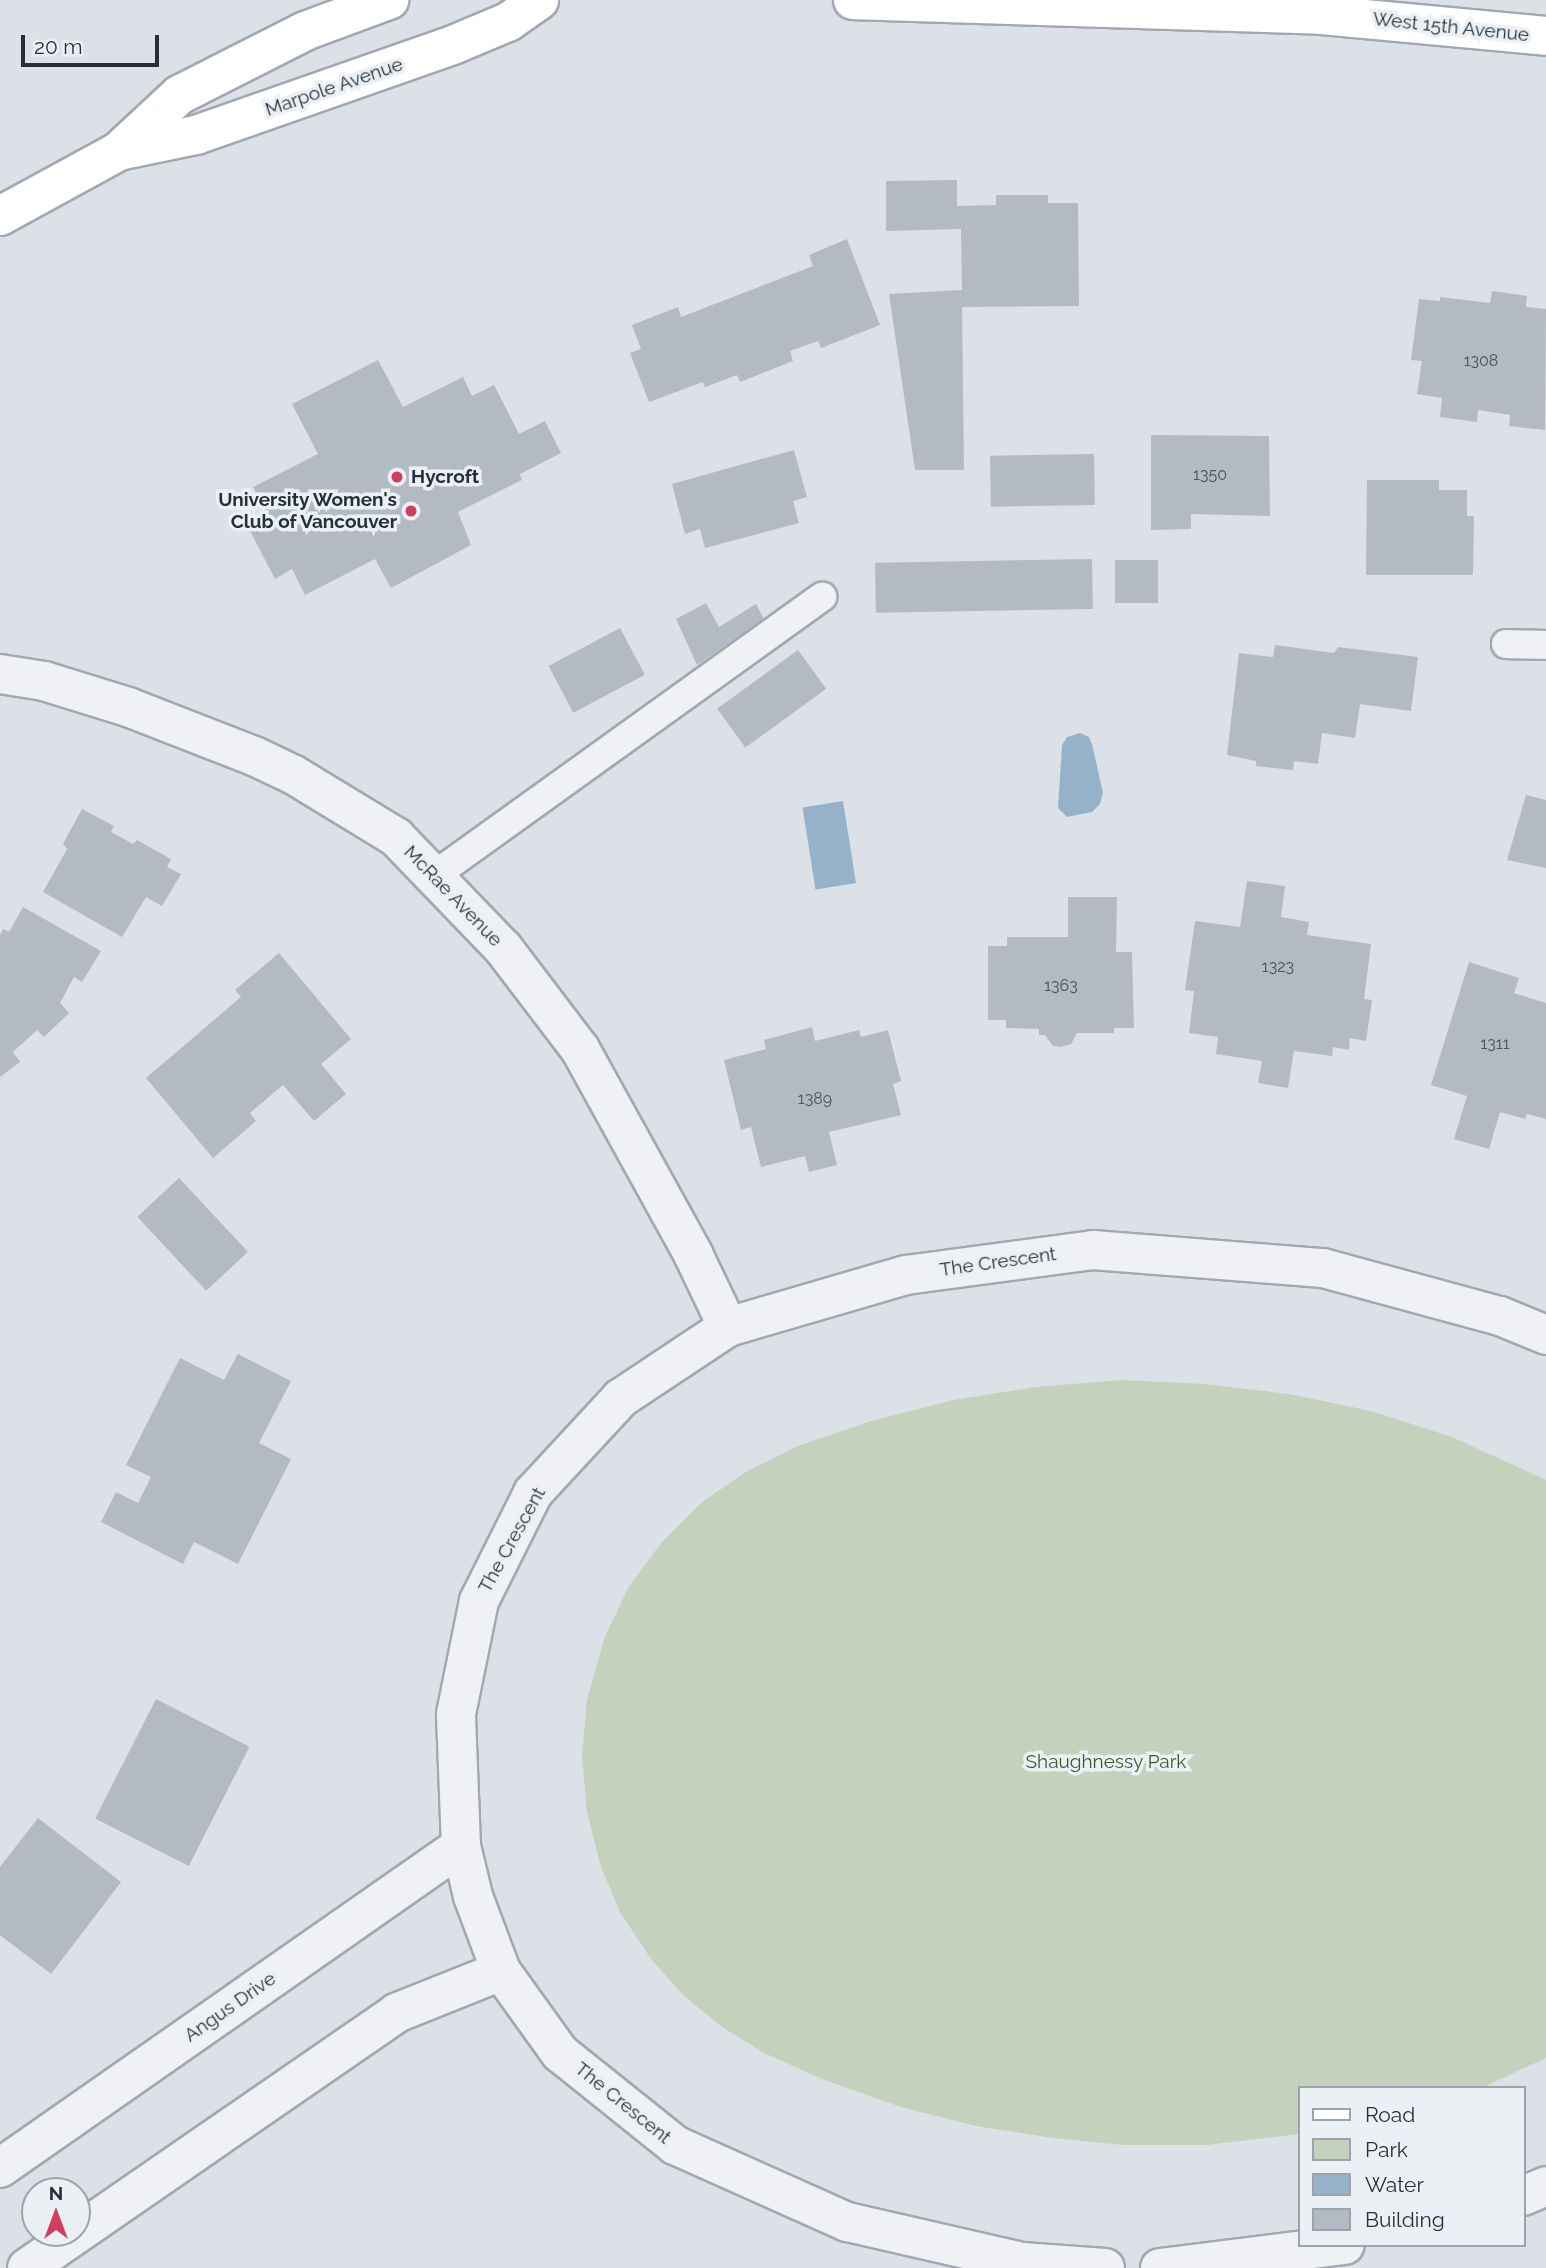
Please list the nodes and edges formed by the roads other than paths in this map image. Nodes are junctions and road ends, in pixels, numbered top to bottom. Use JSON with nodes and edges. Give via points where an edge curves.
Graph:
{"nodes":[{"id":1,"x":389,"y":0,"type":"edge"},
{"id":2,"x":539,"y":0,"type":"edge"},
{"id":3,"x":853,"y":0,"type":"edge"},
{"id":4,"x":508,"y":11,"type":"edge"},
{"id":5,"x":1546,"y":36,"type":"edge"},
{"id":6,"x":119,"y":150,"type":"junction"},
{"id":7,"x":0,"y":216,"type":"edge"},
{"id":8,"x":822,"y":597,"type":"dead end"},
{"id":9,"x":1506,"y":644,"type":"dead end"},
{"id":10,"x":1546,"y":645,"type":"edge"},
{"id":11,"x":0,"y":674,"type":"edge"},
{"id":12,"x":435,"y":875,"type":"junction"},
{"id":13,"x":728,"y":1327,"type":"junction"},
{"id":14,"x":1546,"y":1335,"type":"edge"},
{"id":15,"x":461,"y":1846,"type":"junction"},
{"id":16,"x":501,"y":1971,"type":"junction"},
{"id":17,"x":0,"y":2168,"type":"edge"},
{"id":18,"x":1546,"y":2186,"type":"edge"},
{"id":19,"x":1525,"y":2195,"type":"edge"},
{"id":20,"x":1329,"y":2247,"type":"edge"},
{"id":21,"x":27,"y":2268,"type":"edge"},
{"id":22,"x":1105,"y":2268,"type":"edge"},
{"id":23,"x":1160,"y":2268,"type":"edge"}],
"edges":[{"from":1,"to":6,"type":"street","name":"Marpole Avenue","via":[[305,31],[178,95]]},
{"from":2,"to":4,"type":"street","name":"Marpole Avenue"},
{"from":3,"to":5,"type":"street","name":"West 15th Avenue","via":[[1311,14]]},
{"from":4,"to":6,"type":"street","name":"Marpole Avenue","via":[[196,135]]},
{"from":6,"to":7,"type":"street","name":"Marpole Avenue"},
{"from":8,"to":12,"type":"lane"},
{"from":9,"to":10,"type":"lane"},
{"from":11,"to":12,"type":"street","name":"McRae Avenue","via":[[44,681],[128,707],[294,775],[396,837]]},
{"from":12,"to":13,"type":"street","name":"McRae Avenue","via":[[503,948],[580,1049]]},
{"from":13,"to":14,"type":"street","name":"The Crescent","via":[[906,1275],[1093,1250],[1323,1268],[1500,1316]]},
{"from":13,"to":15,"type":"street","name":"The Crescent","via":[[621,1398],[533,1493],[476,1614],[456,1714]]},
{"from":15,"to":16,"type":"street","name":"The Crescent","via":[[473,1896]]},
{"from":15,"to":17,"type":"street","name":"Angus Drive"},
{"from":16,"to":21,"type":"street","via":[[396,2013]]},
{"from":16,"to":22,"type":"street","name":"The Crescent","via":[[560,2053],[675,2145],[846,2222],[1023,2262]]},
{"from":18,"to":19,"type":"street"},
{"from":20,"to":23,"type":"street"}]}
